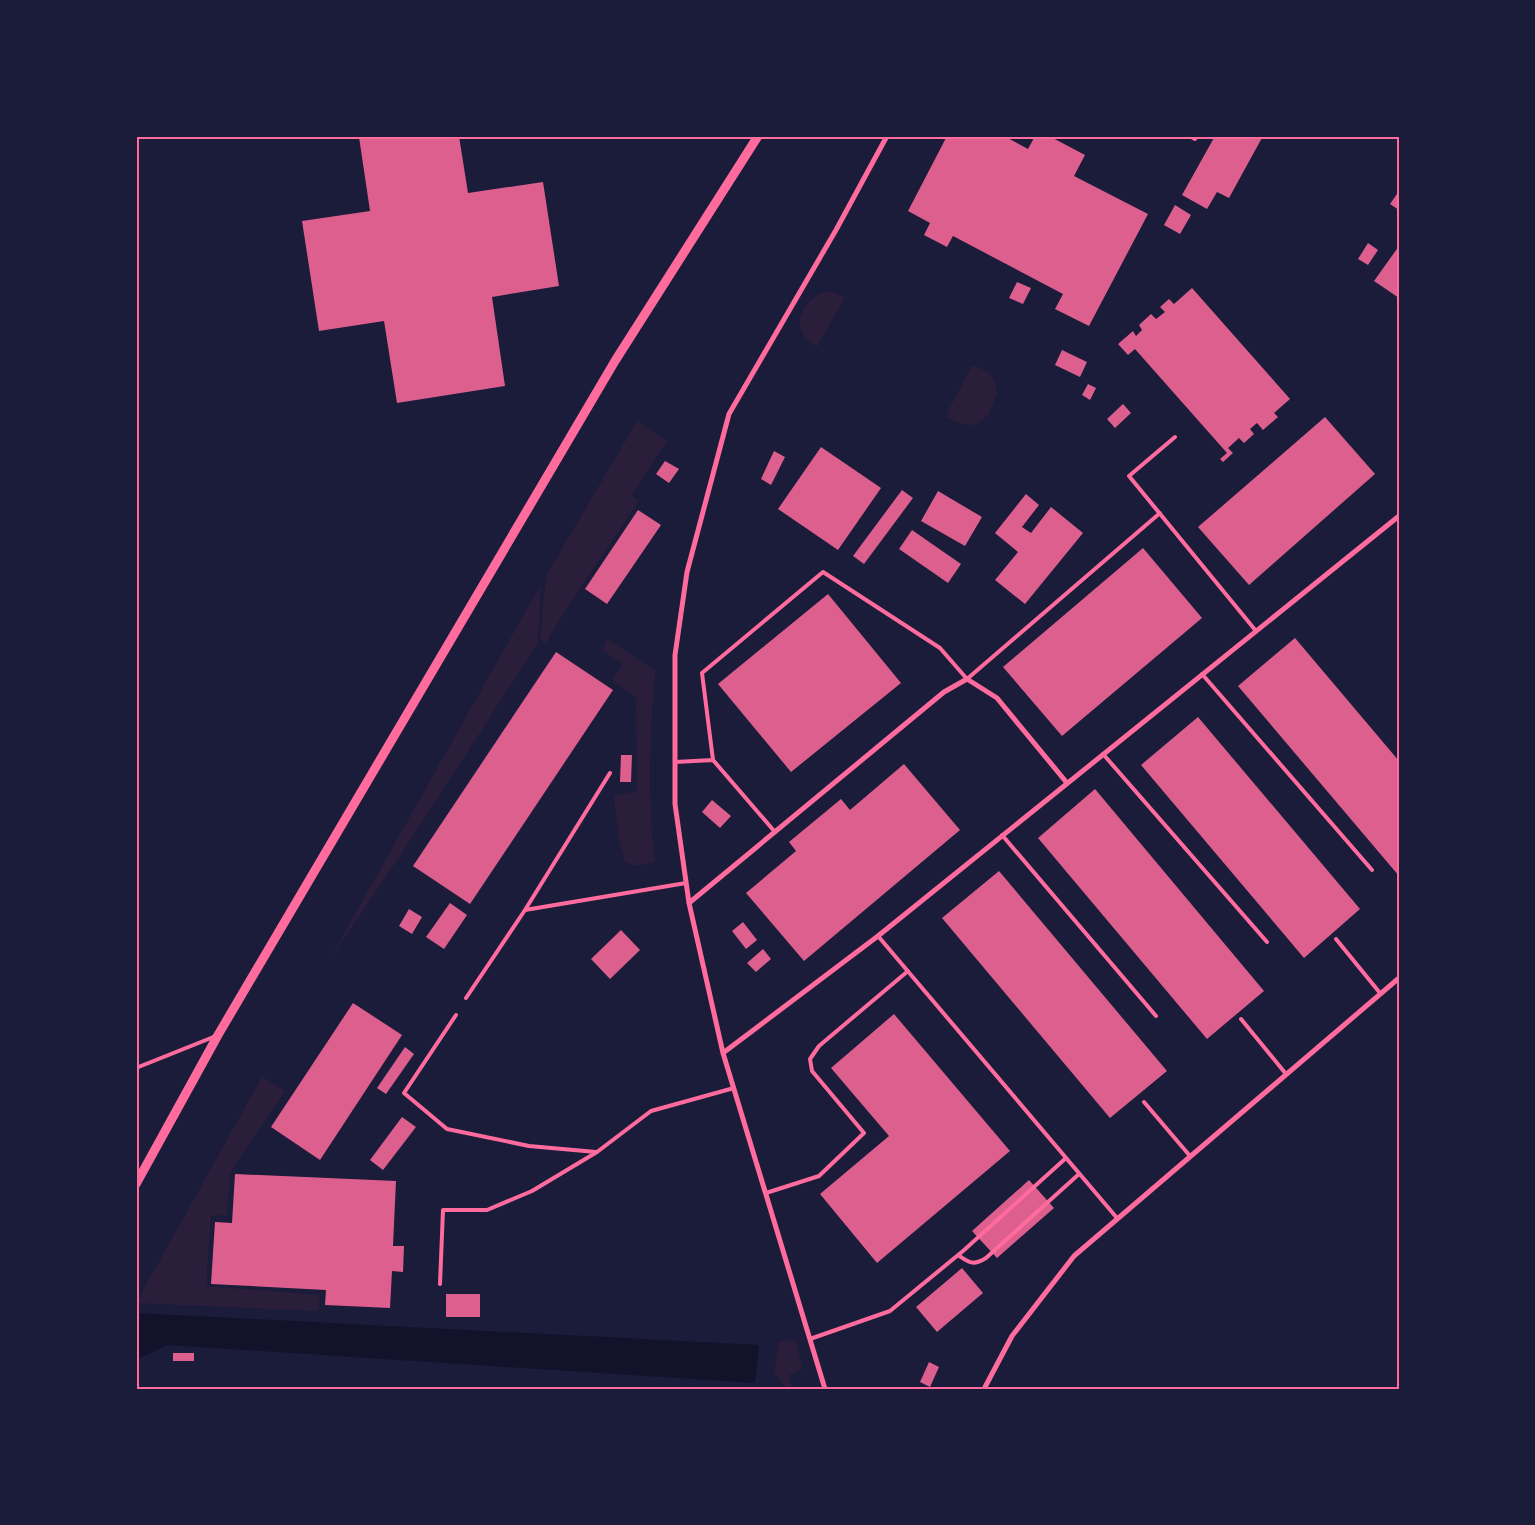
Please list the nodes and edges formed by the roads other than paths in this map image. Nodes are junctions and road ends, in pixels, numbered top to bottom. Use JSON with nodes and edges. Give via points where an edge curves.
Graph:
{"nodes":[{"id":1,"x":758,"y":136,"type":"edge"},
{"id":2,"x":887,"y":136,"type":"edge"},
{"id":3,"x":1190,"y":136,"type":"edge"},
{"id":4,"x":1196,"y":139,"type":"dead end"},
{"id":5,"x":1176,"y":437,"type":"dead end"},
{"id":6,"x":1160,"y":513,"type":"junction"},
{"id":7,"x":1399,"y":516,"type":"edge"},
{"id":8,"x":1256,"y":630,"type":"junction"},
{"id":9,"x":1202,"y":674,"type":"junction"},
{"id":10,"x":967,"y":679,"type":"junction"},
{"id":11,"x":1103,"y":754,"type":"junction"},
{"id":12,"x":712,"y":760,"type":"junction"},
{"id":13,"x":675,"y":762,"type":"junction"},
{"id":14,"x":610,"y":773,"type":"dead end"},
{"id":15,"x":1067,"y":783,"type":"junction"},
{"id":16,"x":775,"y":832,"type":"junction"},
{"id":17,"x":1002,"y":835,"type":"junction"},
{"id":18,"x":1372,"y":870,"type":"dead end"},
{"id":19,"x":686,"y":883,"type":"junction"},
{"id":20,"x":688,"y":904,"type":"junction"},
{"id":21,"x":525,"y":910,"type":"junction"},
{"id":22,"x":878,"y":936,"type":"junction"},
{"id":23,"x":1336,"y":939,"type":"dead end"},
{"id":24,"x":1267,"y":942,"type":"dead end"},
{"id":25,"x":908,"y":971,"type":"junction"},
{"id":26,"x":1399,"y":978,"type":"edge"},
{"id":27,"x":1380,"y":993,"type":"junction"},
{"id":28,"x":466,"y":998,"type":"dead end"},
{"id":29,"x":456,"y":1015,"type":"dead end"},
{"id":30,"x":1156,"y":1016,"type":"dead end"},
{"id":31,"x":1241,"y":1019,"type":"dead end"},
{"id":32,"x":218,"y":1035,"type":"junction"},
{"id":33,"x":723,"y":1053,"type":"junction"},
{"id":34,"x":136,"y":1068,"type":"edge"},
{"id":35,"x":1286,"y":1074,"type":"junction"},
{"id":36,"x":734,"y":1088,"type":"junction"},
{"id":37,"x":1144,"y":1102,"type":"dead end"},
{"id":38,"x":597,"y":1152,"type":"junction"},
{"id":39,"x":1190,"y":1156,"type":"junction"},
{"id":40,"x":1066,"y":1158,"type":"junction"},
{"id":41,"x":1080,"y":1174,"type":"junction"},
{"id":42,"x":136,"y":1184,"type":"edge"},
{"id":43,"x":766,"y":1192,"type":"junction"},
{"id":44,"x":1117,"y":1218,"type":"junction"},
{"id":45,"x":958,"y":1255,"type":"junction"},
{"id":46,"x":440,"y":1284,"type":"dead end"},
{"id":47,"x":810,"y":1339,"type":"junction"},
{"id":48,"x":825,"y":1389,"type":"edge"},
{"id":49,"x":984,"y":1389,"type":"edge"}],
"edges":[{"from":1,"to":32,"type":"street","via":[[615,361]]},
{"from":2,"to":13,"type":"street","via":[[729,414],[687,572],[675,655]]},
{"from":3,"to":4,"type":"lane"},
{"from":5,"to":6,"type":"lane","via":[[1129,476]]},
{"from":6,"to":8,"type":"lane"},
{"from":6,"to":10,"type":"lane"},
{"from":7,"to":8,"type":"street"},
{"from":8,"to":9,"type":"street"},
{"from":9,"to":11,"type":"street"},
{"from":9,"to":18,"type":"lane"},
{"from":10,"to":12,"type":"lane","via":[[940,648],[823,572],[702,673]]},
{"from":10,"to":15,"type":"street","via":[[997,698]]},
{"from":10,"to":16,"type":"street","via":[[944,692]]},
{"from":11,"to":15,"type":"street"},
{"from":11,"to":24,"type":"lane"},
{"from":12,"to":13,"type":"lane"},
{"from":12,"to":16,"type":"lane"},
{"from":13,"to":19,"type":"street","via":[[675,804]]},
{"from":14,"to":21,"type":"lane"},
{"from":15,"to":17,"type":"street"},
{"from":16,"to":20,"type":"street"},
{"from":17,"to":22,"type":"street"},
{"from":17,"to":30,"type":"lane"},
{"from":19,"to":20,"type":"street"},
{"from":19,"to":21,"type":"lane"},
{"from":20,"to":33,"type":"street"},
{"from":21,"to":28,"type":"lane"},
{"from":22,"to":25,"type":"lane"},
{"from":22,"to":33,"type":"street"},
{"from":23,"to":27,"type":"lane"},
{"from":25,"to":40,"type":"lane"},
{"from":25,"to":43,"type":"lane","via":[[819,1046],[810,1059],[812,1071],[864,1133],[819,1176]]},
{"from":26,"to":27,"type":"street"},
{"from":27,"to":35,"type":"street"},
{"from":29,"to":38,"type":"lane","via":[[404,1093],[447,1129],[529,1146]]},
{"from":31,"to":35,"type":"lane"},
{"from":32,"to":34,"type":"lane"},
{"from":32,"to":42,"type":"street"},
{"from":33,"to":36,"type":"street"},
{"from":35,"to":39,"type":"street"},
{"from":36,"to":38,"type":"lane","via":[[651,1111]]},
{"from":36,"to":43,"type":"street"},
{"from":37,"to":39,"type":"lane"},
{"from":38,"to":46,"type":"lane","via":[[532,1191],[487,1210],[443,1210]]},
{"from":39,"to":44,"type":"street"},
{"from":40,"to":41,"type":"lane"},
{"from":40,"to":45,"type":"lane"},
{"from":41,"to":44,"type":"lane"},
{"from":41,"to":45,"type":"lane","via":[[986,1258],[970,1263]]},
{"from":43,"to":47,"type":"street"},
{"from":44,"to":49,"type":"street","via":[[1074,1256],[1012,1336]]},
{"from":45,"to":47,"type":"lane","via":[[890,1311]]},
{"from":47,"to":48,"type":"street"}]}
